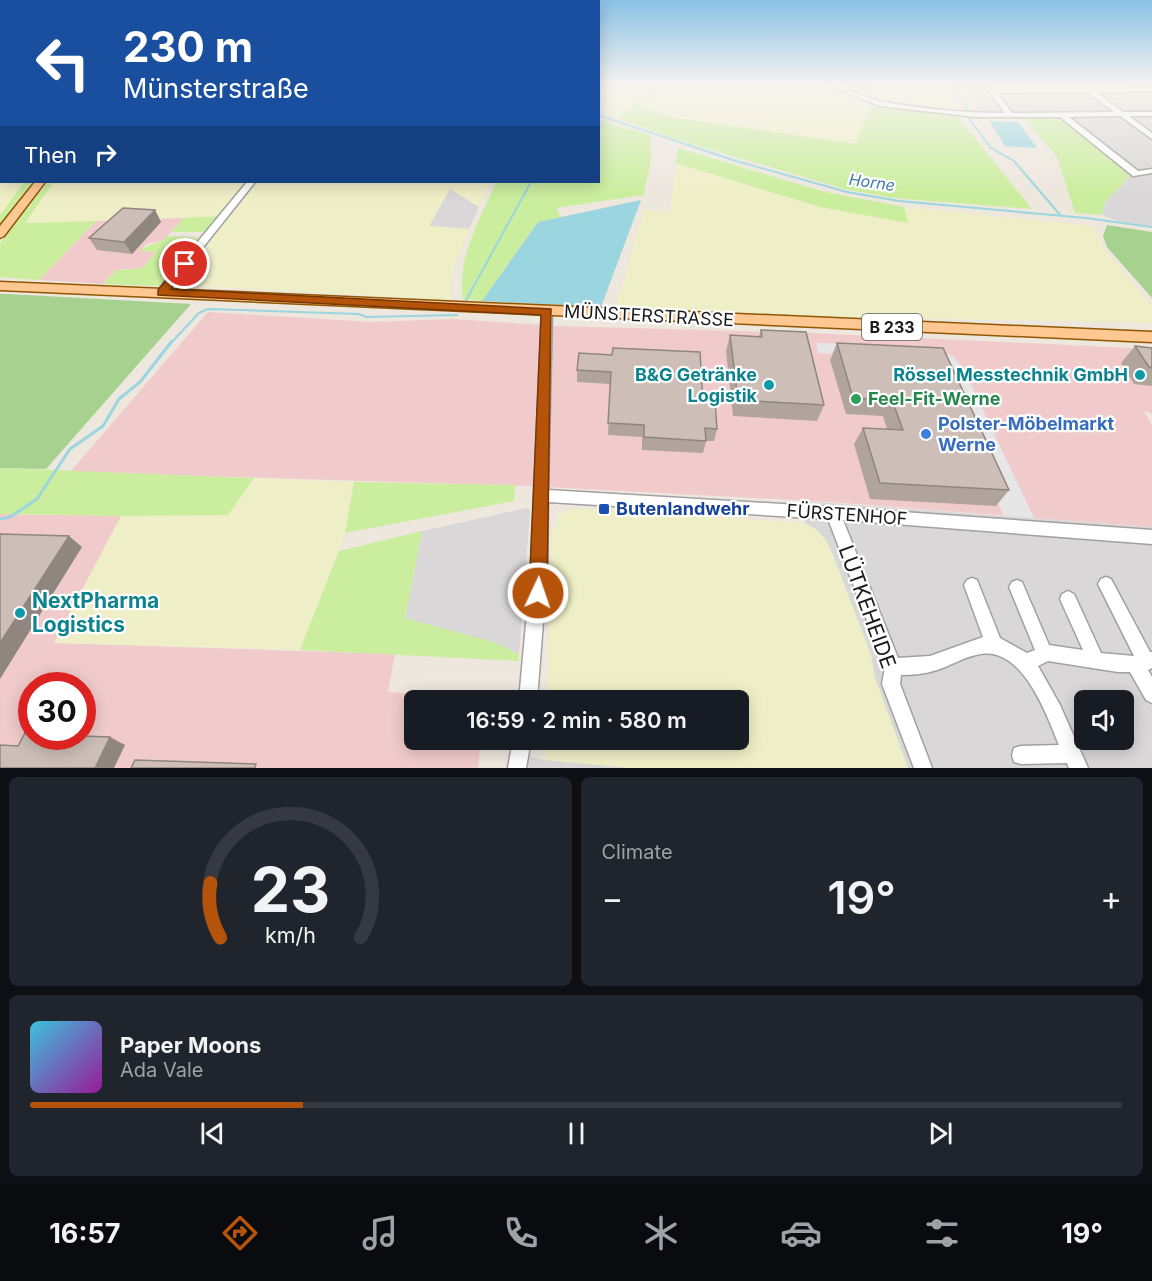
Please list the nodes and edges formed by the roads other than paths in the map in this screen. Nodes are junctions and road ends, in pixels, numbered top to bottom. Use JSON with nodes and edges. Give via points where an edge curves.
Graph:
{"nodes":[{"id":1,"x":1069,"y":121,"type":"edge"},
{"id":2,"x":1130,"y":121,"type":"edge"},
{"id":3,"x":1152,"y":137,"type":"edge"},
{"id":4,"x":1152,"y":171,"type":"edge"},
{"id":5,"x":39,"y":183,"type":"edge"},
{"id":6,"x":250,"y":183,"type":"edge"},
{"id":7,"x":0,"y":234,"type":"edge"},
{"id":8,"x":1,"y":285,"type":"edge"},
{"id":9,"x":162,"y":292,"type":"junction"},
{"id":10,"x":547,"y":312,"type":"junction"},
{"id":11,"x":1152,"y":337,"type":"edge"},
{"id":12,"x":543,"y":496,"type":"junction"},
{"id":13,"x":833,"y":513,"type":"junction"},
{"id":14,"x":1152,"y":537,"type":"edge"},
{"id":15,"x":1106,"y":584,"type":"dead end"},
{"id":16,"x":972,"y":585,"type":"dead end"},
{"id":17,"x":1017,"y":587,"type":"dead end"},
{"id":18,"x":1068,"y":599,"type":"dead end"},
{"id":19,"x":994,"y":645,"type":"junction"},
{"id":20,"x":1044,"y":653,"type":"junction"},
{"id":21,"x":1096,"y":661,"type":"junction"},
{"id":22,"x":1026,"y":662,"type":"junction"},
{"id":23,"x":1144,"y":662,"type":"edge"},
{"id":24,"x":893,"y":667,"type":"junction"},
{"id":25,"x":529,"y":690,"type":"edge"},
{"id":26,"x":1152,"y":694,"type":"edge"},
{"id":27,"x":520,"y":750,"type":"edge"},
{"id":28,"x":1021,"y":755,"type":"dead end"},
{"id":29,"x":1075,"y":761,"type":"edge"},
{"id":30,"x":517,"y":768,"type":"edge"},
{"id":31,"x":922,"y":768,"type":"edge"}],
"edges":[{"from":1,"to":4,"type":"street","via":[[1137,174]]},
{"from":2,"to":3,"type":"street"},
{"from":5,"to":7,"type":"main road"},
{"from":6,"to":9,"type":"street"},
{"from":8,"to":9,"type":"main road","name":"MÜNSTERSTRASSE","number":"B 233"},
{"from":9,"to":10,"type":"main road","name":"MÜNSTERSTRASSE","number":"B 233"},
{"from":10,"to":11,"type":"main road","name":"MÜNSTERSTRASSE","number":"B 233"},
{"from":10,"to":12,"type":"street"},
{"from":12,"to":13,"type":"street","name":"FÜRSTENHOF"},
{"from":12,"to":25,"type":"street"},
{"from":13,"to":14,"type":"street","name":"FÜRSTENHOF"},
{"from":13,"to":24,"type":"street","name":"LÜTKEHEIDE"},
{"from":15,"to":23,"type":"street"},
{"from":16,"to":19,"type":"street"},
{"from":17,"to":20,"type":"street"},
{"from":18,"to":21,"type":"street"},
{"from":19,"to":22,"type":"street"},
{"from":19,"to":24,"type":"street","via":[[973,647],[929,664]]},
{"from":20,"to":21,"type":"street"},
{"from":20,"to":22,"type":"street"},
{"from":21,"to":23,"type":"street"},
{"from":22,"to":29,"type":"street","via":[[1038,679]]},
{"from":23,"to":26,"type":"street"},
{"from":24,"to":31,"type":"street","name":"LÜTKEHEIDE","via":[[891,684]]},
{"from":27,"to":30,"type":"street"},
{"from":28,"to":29,"type":"street"}]}
